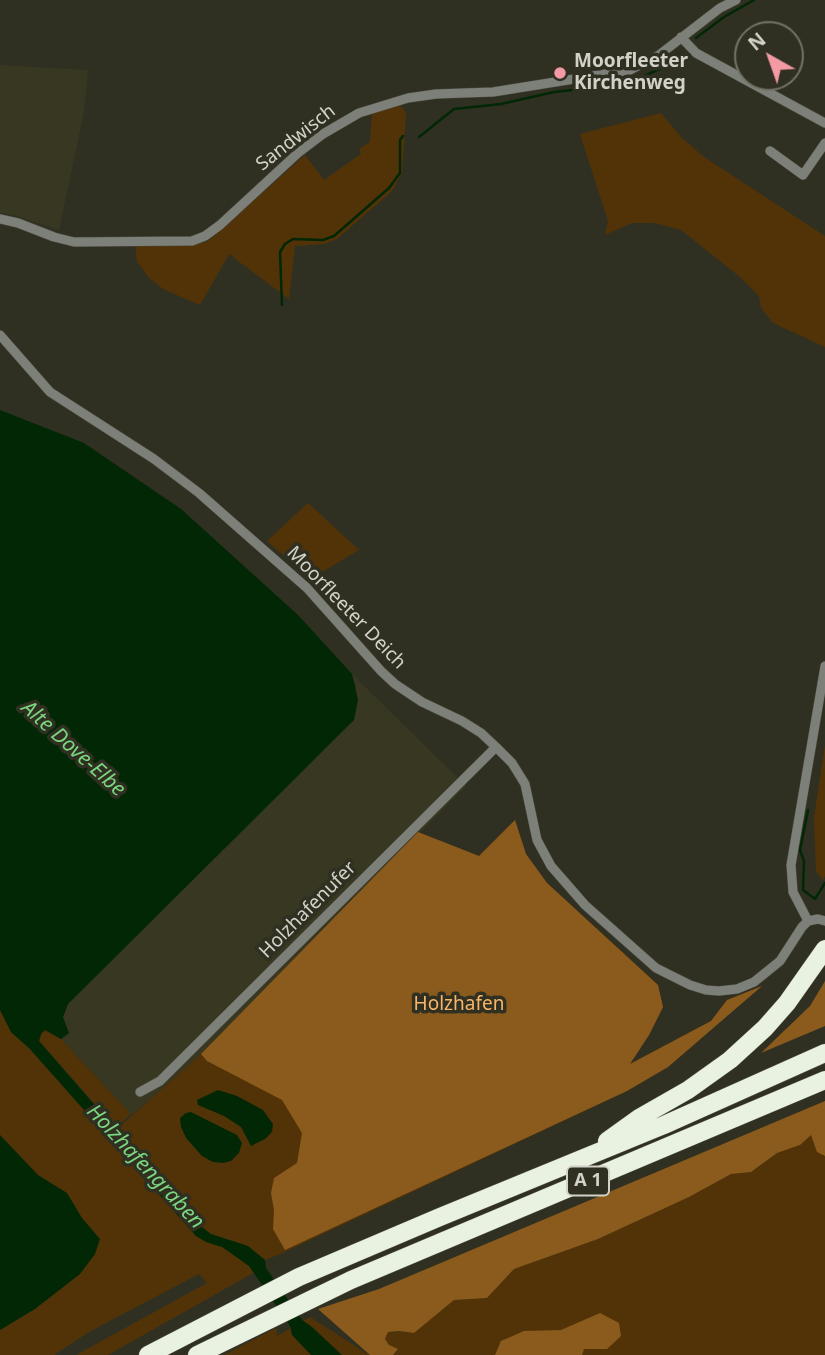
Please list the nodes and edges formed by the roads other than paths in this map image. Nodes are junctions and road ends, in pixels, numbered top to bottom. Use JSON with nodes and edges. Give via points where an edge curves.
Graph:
{"nodes":[{"id":1,"x":736,"y":0,"type":"edge"},
{"id":2,"x":681,"y":37,"type":"junction"},
{"id":3,"x":825,"y":123,"type":"edge"},
{"id":4,"x":825,"y":143,"type":"edge"},
{"id":5,"x":770,"y":151,"type":"dead end"},
{"id":6,"x":0,"y":219,"type":"edge"},
{"id":7,"x":0,"y":335,"type":"edge"},
{"id":8,"x":825,"y":666,"type":"edge"},
{"id":9,"x":496,"y":747,"type":"junction"},
{"id":10,"x":808,"y":921,"type":"junction"},
{"id":11,"x":825,"y":921,"type":"edge"},
{"id":12,"x":825,"y":949,"type":"edge"},
{"id":13,"x":825,"y":1053,"type":"edge"},
{"id":14,"x":825,"y":1080,"type":"edge"},
{"id":15,"x":140,"y":1092,"type":"dead end"},
{"id":16,"x":582,"y":1159,"type":"junction"},
{"id":17,"x":148,"y":1355,"type":"edge"},
{"id":18,"x":197,"y":1355,"type":"edge"}],
"edges":[{"from":1,"to":2,"type":"street","name":"Sandwisch"},
{"from":2,"to":3,"type":"street","via":[[696,53]]},
{"from":2,"to":6,"type":"street","name":"Sandwisch","via":[[645,64],[620,72],[493,92],[408,98],[359,113],[298,153],[220,225],[192,241],[74,242]]},
{"from":4,"to":5,"type":"street","via":[[803,175]]},
{"from":7,"to":9,"type":"street","name":"Moorfleeter Deich","via":[[50,392],[154,458],[307,588],[401,689],[462,721]]},
{"from":8,"to":10,"type":"street","via":[[791,866],[793,892]]},
{"from":9,"to":10,"type":"street","name":"Moorfleeter Deich","via":[[525,784],[537,840],[551,866],[585,905],[656,968],[706,990],[737,989],[780,961]]},
{"from":9,"to":15,"type":"street","name":"Holzhafenufer","via":[[160,1081]]},
{"from":10,"to":11,"type":"street"},
{"from":12,"to":16,"type":"highway","via":[[782,1009],[730,1060]]},
{"from":13,"to":16,"type":"highway","number":"A 1"},
{"from":14,"to":18,"type":"highway","number":"A 1","via":[[387,1264]]},
{"from":16,"to":17,"type":"highway","number":"A 1","via":[[281,1286]]}]}
